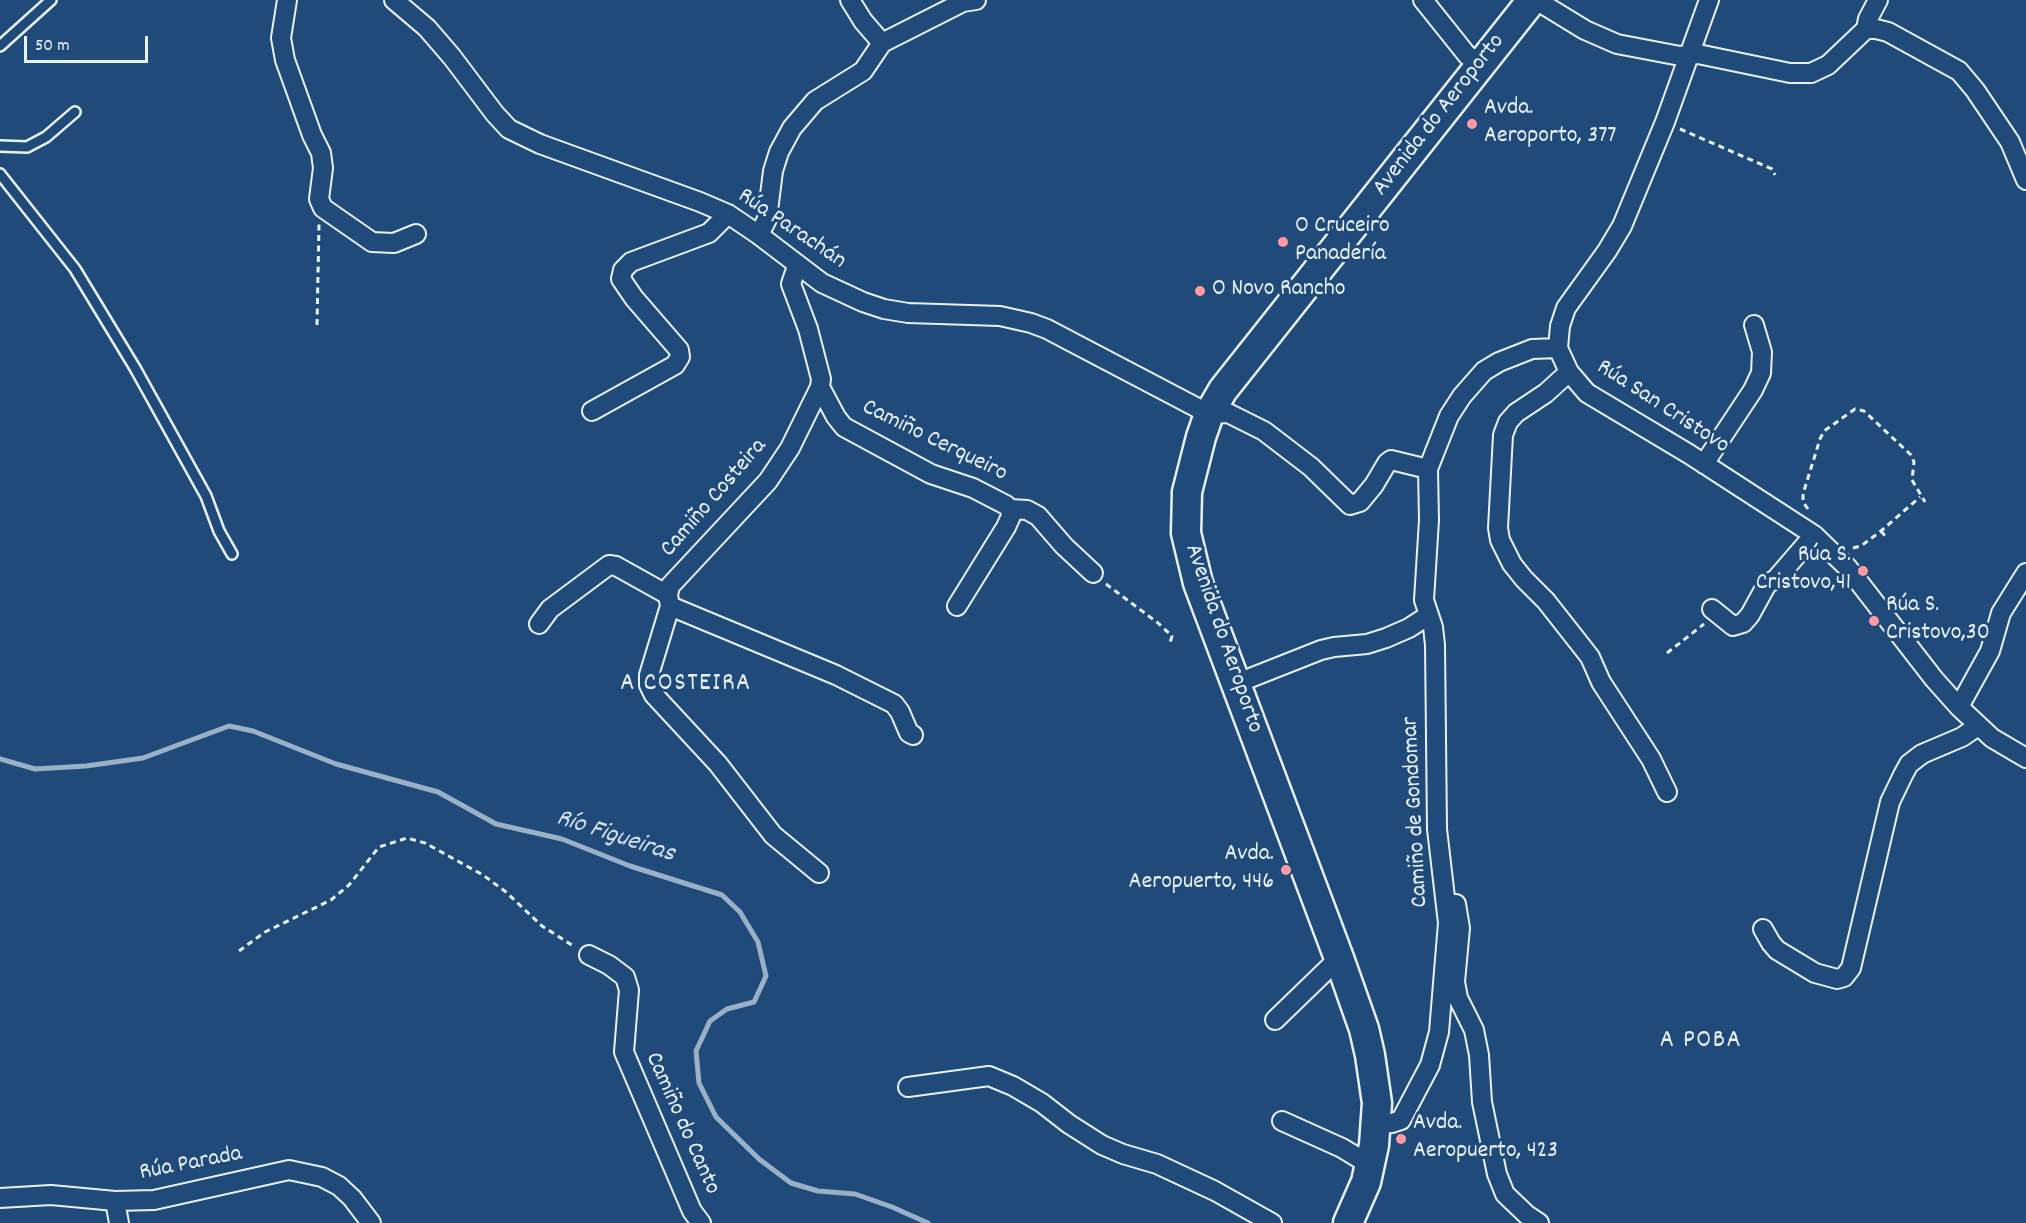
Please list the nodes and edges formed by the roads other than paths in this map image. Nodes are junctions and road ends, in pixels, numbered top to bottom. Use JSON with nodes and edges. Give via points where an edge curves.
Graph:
{"nodes":[{"id":1,"x":51,"y":0,"type":"edge"},
{"id":2,"x":287,"y":0,"type":"edge"},
{"id":3,"x":394,"y":0,"type":"edge"},
{"id":4,"x":850,"y":0,"type":"edge"},
{"id":5,"x":976,"y":0,"type":"edge"},
{"id":6,"x":1423,"y":0,"type":"edge"},
{"id":7,"x":1534,"y":0,"type":"edge"},
{"id":8,"x":1709,"y":0,"type":"edge"},
{"id":9,"x":1878,"y":0,"type":"edge"},
{"id":10,"x":1866,"y":29,"type":"junction"},
{"id":11,"x":882,"y":44,"type":"junction"},
{"id":12,"x":0,"y":46,"type":"edge"},
{"id":13,"x":1689,"y":55,"type":"junction"},
{"id":14,"x":1480,"y":65,"type":"junction"},
{"id":15,"x":75,"y":112,"type":"dead end"},
{"id":16,"x":0,"y":146,"type":"edge"},
{"id":17,"x":0,"y":174,"type":"edge"},
{"id":18,"x":2026,"y":180,"type":"edge"},
{"id":19,"x":728,"y":214,"type":"junction"},
{"id":20,"x":416,"y":234,"type":"dead end"},
{"id":21,"x":759,"y":235,"type":"junction"},
{"id":22,"x":797,"y":266,"type":"junction"},
{"id":23,"x":1754,"y":325,"type":"dead end"},
{"id":24,"x":1558,"y":348,"type":"junction"},
{"id":25,"x":1569,"y":372,"type":"junction"},
{"id":26,"x":820,"y":387,"type":"junction"},
{"id":27,"x":592,"y":411,"type":"dead end"},
{"id":28,"x":1209,"y":414,"type":"junction"},
{"id":29,"x":1704,"y":464,"type":"junction"},
{"id":30,"x":1428,"y":469,"type":"junction"},
{"id":31,"x":1010,"y":509,"type":"junction"},
{"id":32,"x":1814,"y":535,"type":"junction"},
{"id":33,"x":232,"y":554,"type":"dead end"},
{"id":34,"x":1093,"y":573,"type":"road end"},
{"id":35,"x":2026,"y":573,"type":"edge"},
{"id":36,"x":669,"y":600,"type":"junction"},
{"id":37,"x":957,"y":606,"type":"dead end"},
{"id":38,"x":1714,"y":611,"type":"road end"},
{"id":39,"x":1429,"y":615,"type":"junction"},
{"id":40,"x":539,"y":624,"type":"dead end"},
{"id":41,"x":1235,"y":684,"type":"junction"},
{"id":42,"x":1959,"y":707,"type":"junction"},
{"id":43,"x":1978,"y":726,"type":"junction"},
{"id":44,"x":914,"y":735,"type":"dead end"},
{"id":45,"x":2026,"y":758,"type":"edge"},
{"id":46,"x":1667,"y":792,"type":"dead end"},
{"id":47,"x":819,"y":873,"type":"dead end"},
{"id":48,"x":1443,"y":892,"type":"junction"},
{"id":49,"x":1763,"y":928,"type":"dead end"},
{"id":50,"x":589,"y":955,"type":"road end"},
{"id":51,"x":1339,"y":958,"type":"junction"},
{"id":52,"x":1275,"y":1020,"type":"dead end"},
{"id":53,"x":908,"y":1087,"type":"dead end"},
{"id":54,"x":1282,"y":1121,"type":"dead end"},
{"id":55,"x":1377,"y":1124,"type":"junction"},
{"id":56,"x":1370,"y":1165,"type":"junction"},
{"id":57,"x":0,"y":1198,"type":"edge"},
{"id":58,"x":115,"y":1201,"type":"junction"},
{"id":59,"x":1349,"y":1222,"type":"edge"},
{"id":60,"x":119,"y":1223,"type":"edge"},
{"id":61,"x":371,"y":1223,"type":"edge"},
{"id":62,"x":701,"y":1223,"type":"edge"},
{"id":63,"x":1272,"y":1223,"type":"edge"},
{"id":64,"x":1539,"y":1223,"type":"edge"}],
"edges":[{"from":1,"to":12,"type":"lane"},
{"from":2,"to":20,"type":"street","via":[[281,38],[285,60],[321,153],[319,199],[323,208],[372,242],[394,243]]},
{"from":3,"to":19,"type":"street","name":"Rúa Parachán","via":[[427,28],[509,129]]},
{"from":4,"to":11,"type":"street"},
{"from":5,"to":11,"type":"street","via":[[963,2]]},
{"from":6,"to":14,"type":"street","via":[[1467,55]]},
{"from":7,"to":13,"type":"street","via":[[1617,44]]},
{"from":7,"to":14,"type":"main road","name":"Avenida do Aeroporto"},
{"from":8,"to":13,"type":"street"},
{"from":9,"to":10,"type":"street"},
{"from":10,"to":13,"type":"street","via":[[1828,65],[1811,73],[1790,73]]},
{"from":10,"to":18,"type":"street","via":[[1888,32],[1959,71],[2010,142]]},
{"from":11,"to":21,"type":"street","via":[[863,71],[815,101],[792,128],[773,171],[767,219]]},
{"from":13,"to":24,"type":"street","via":[[1622,226],[1566,308]]},
{"from":14,"to":28,"type":"main road","name":"Avenida do Aeroporto","via":[[1242,365]]},
{"from":15,"to":16,"type":"lane","via":[[46,137],[27,147]]},
{"from":17,"to":33,"type":"lane","via":[[75,268],[135,368]]},
{"from":19,"to":21,"type":"street","name":"Rúa Parachán"},
{"from":19,"to":27,"type":"street","via":[[709,233],[631,262],[623,270],[621,279],[680,357],[675,365]]},
{"from":21,"to":22,"type":"street","name":"Rúa Parachán"},
{"from":22,"to":26,"type":"street","via":[[791,284],[808,329]]},
{"from":22,"to":28,"type":"street","name":"Rúa Parachán","via":[[822,283],[884,309],[1000,316],[1031,323]]},
{"from":23,"to":29,"type":"street","via":[[1762,352],[1761,373],[1754,390]]},
{"from":24,"to":25,"type":"street","name":"Rúa San Cristovo"},
{"from":24,"to":30,"type":"street","name":"Camiño de Gondomar","via":[[1532,349],[1484,371],[1449,416]]},
{"from":25,"to":29,"type":"street","name":"Rúa San Cristovo","via":[[1587,393]]},
{"from":25,"to":46,"type":"street","via":[[1508,422],[1503,435],[1500,540],[1512,564],[1590,657]]},
{"from":26,"to":31,"type":"street","name":"Camiño Cerqueiro","via":[[844,427],[931,474],[973,488]]},
{"from":26,"to":36,"type":"street","name":"Camiño Costeira","via":[[780,465],[670,586]]},
{"from":28,"to":30,"type":"street","via":[[1228,413],[1264,431],[1350,504],[1360,502],[1391,460]]},
{"from":28,"to":41,"type":"main road","name":"Avenida do Aeroporto","via":[[1189,483],[1186,533],[1198,583]]},
{"from":29,"to":32,"type":"street","name":"Rúa San Cristovo"},
{"from":30,"to":39,"type":"street","name":"Camiño de Gondomar","via":[[1424,600]]},
{"from":31,"to":34,"type":"street","name":"Camiño Cerqueiro","via":[[1027,510],[1038,516]]},
{"from":31,"to":37,"type":"street","name":"Camiño Cerqueiro","via":[[1006,527]]},
{"from":32,"to":38,"type":"street","via":[[1776,579],[1767,584],[1743,624],[1733,626]]},
{"from":32,"to":42,"type":"street","name":"Rúa San Cristovo","via":[[1848,568]]},
{"from":35,"to":42,"type":"street","via":[[2001,613],[1990,651]]},
{"from":36,"to":40,"type":"street","name":"Camiño Costeira","via":[[609,565],[550,609]]},
{"from":36,"to":44,"type":"street","name":"Camiño Costeira","via":[[894,704],[909,733]]},
{"from":36,"to":47,"type":"street","name":"Camiño Costeira","via":[[649,675],[654,695],[718,764],[773,835]]},
{"from":39,"to":41,"type":"street","via":[[1367,645],[1321,650]]},
{"from":39,"to":48,"type":"street","name":"Camiño de Gondomar","via":[[1435,645],[1437,829]]},
{"from":41,"to":51,"type":"main road","name":"Avenida do Aeroporto"},
{"from":42,"to":43,"type":"street","name":"Rúa San Cristovo"},
{"from":43,"to":45,"type":"street","name":"Rúa San Cristovo"},
{"from":43,"to":49,"type":"street","via":[[1922,754],[1903,775],[1890,802],[1848,974],[1837,979],[1815,973],[1777,950]]},
{"from":48,"to":55,"type":"street","name":"Camiño de Gondomar","via":[[1448,923],[1436,1048],[1401,1120]]},
{"from":48,"to":64,"type":"street","via":[[1457,905],[1460,928],[1455,982],[1458,998],[1474,1030],[1482,1102],[1497,1174],[1505,1194]]},
{"from":50,"to":62,"type":"street","name":"Camiño do Canto","via":[[624,977],[629,990],[624,1052],[692,1211]]},
{"from":51,"to":52,"type":"street"},
{"from":51,"to":55,"type":"main road","name":"Avenida do Aeroporto","via":[[1371,1055]]},
{"from":53,"to":63,"type":"street","via":[[989,1076],[1042,1103],[1102,1145],[1157,1164]]},
{"from":54,"to":56,"type":"street"},
{"from":55,"to":56,"type":"main road","name":"Avenida do Aeroporto"},
{"from":56,"to":59,"type":"main road","name":"Avenida do Aeroporto"},
{"from":57,"to":58,"type":"street","name":"Rúa Parada","via":[[51,1195]]},
{"from":58,"to":60,"type":"street"},
{"from":58,"to":61,"type":"street","name":"Rúa Parada","via":[[154,1200],[289,1170],[322,1177],[339,1186]]}]}
